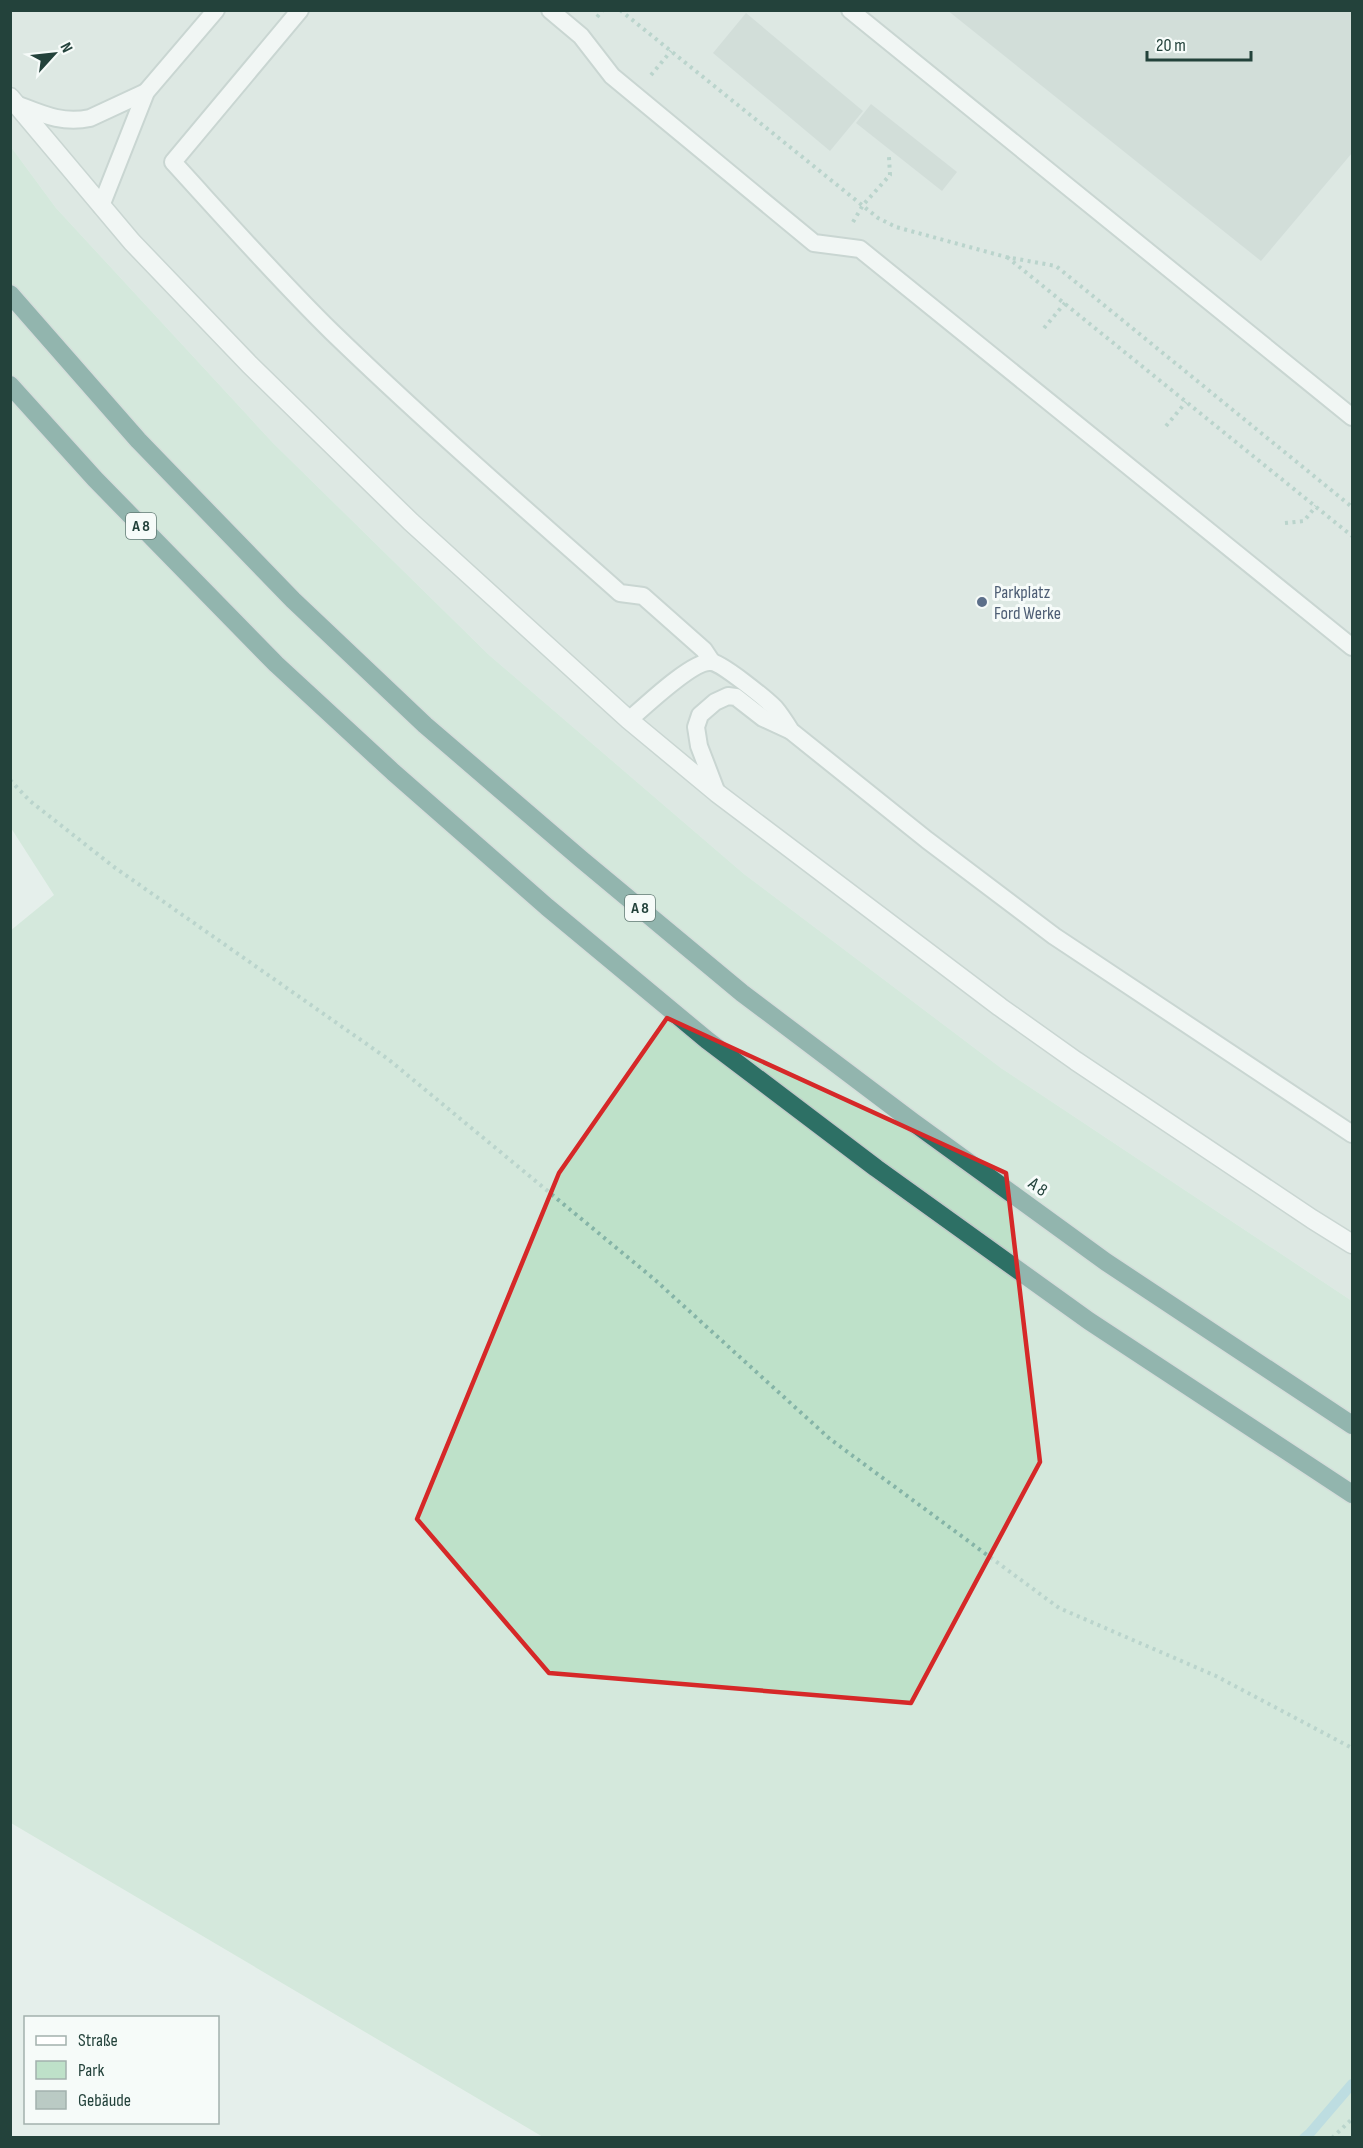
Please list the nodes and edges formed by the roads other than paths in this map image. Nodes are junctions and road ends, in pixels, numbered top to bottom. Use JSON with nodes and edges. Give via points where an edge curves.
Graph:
{"nodes":[{"id":1,"x":216,"y":10,"type":"edge"},
{"id":2,"x":300,"y":10,"type":"edge"},
{"id":3,"x":550,"y":10,"type":"edge"},
{"id":4,"x":850,"y":10,"type":"edge"},
{"id":5,"x":146,"y":92,"type":"junction"},
{"id":6,"x":13,"y":100,"type":"edge"},
{"id":7,"x":101,"y":207,"type":"junction"},
{"id":8,"x":10,"y":294,"type":"edge"},
{"id":9,"x":10,"y":385,"type":"edge"},
{"id":10,"x":1353,"y":417,"type":"edge"},
{"id":11,"x":1353,"y":647,"type":"edge"},
{"id":12,"x":712,"y":662,"type":"junction"},
{"id":13,"x":629,"y":720,"type":"junction"},
{"id":14,"x":791,"y":731,"type":"junction"},
{"id":15,"x":717,"y":793,"type":"junction"},
{"id":16,"x":1353,"y":1134,"type":"edge"},
{"id":17,"x":1353,"y":1244,"type":"edge"},
{"id":18,"x":1353,"y":1425,"type":"edge"},
{"id":19,"x":1353,"y":1494,"type":"edge"}],
"edges":[{"from":1,"to":5,"type":"lane"},
{"from":2,"to":12,"type":"lane","via":[[173,162],[285,284],[388,385],[620,593],[643,596],[704,650]]},
{"from":3,"to":11,"type":"lane","via":[[581,36],[612,76],[814,243],[860,249]]},
{"from":4,"to":10,"type":"lane"},
{"from":5,"to":6,"type":"lane","via":[[80,120],[56,120]]},
{"from":5,"to":7,"type":"lane"},
{"from":6,"to":7,"type":"street"},
{"from":7,"to":13,"type":"street","via":[[250,365],[394,506]]},
{"from":8,"to":18,"type":"highway","name":"A 8","number":"A 8","via":[[138,440],[293,600],[425,725],[581,859],[742,993],[914,1122],[1106,1262]]},
{"from":9,"to":19,"type":"highway","name":"A 8","number":"A 8","via":[[95,479],[276,664],[547,907],[707,1040],[1089,1321]]},
{"from":12,"to":13,"type":"lane","via":[[683,675]]},
{"from":12,"to":14,"type":"lane","via":[[724,667],[774,708]]},
{"from":13,"to":15,"type":"street"},
{"from":14,"to":15,"type":"lane","via":[[763,718],[736,697],[715,702],[699,715],[699,746]]},
{"from":14,"to":16,"type":"lane","via":[[1054,936]]},
{"from":15,"to":17,"type":"street","via":[[1076,1061]]}]}
